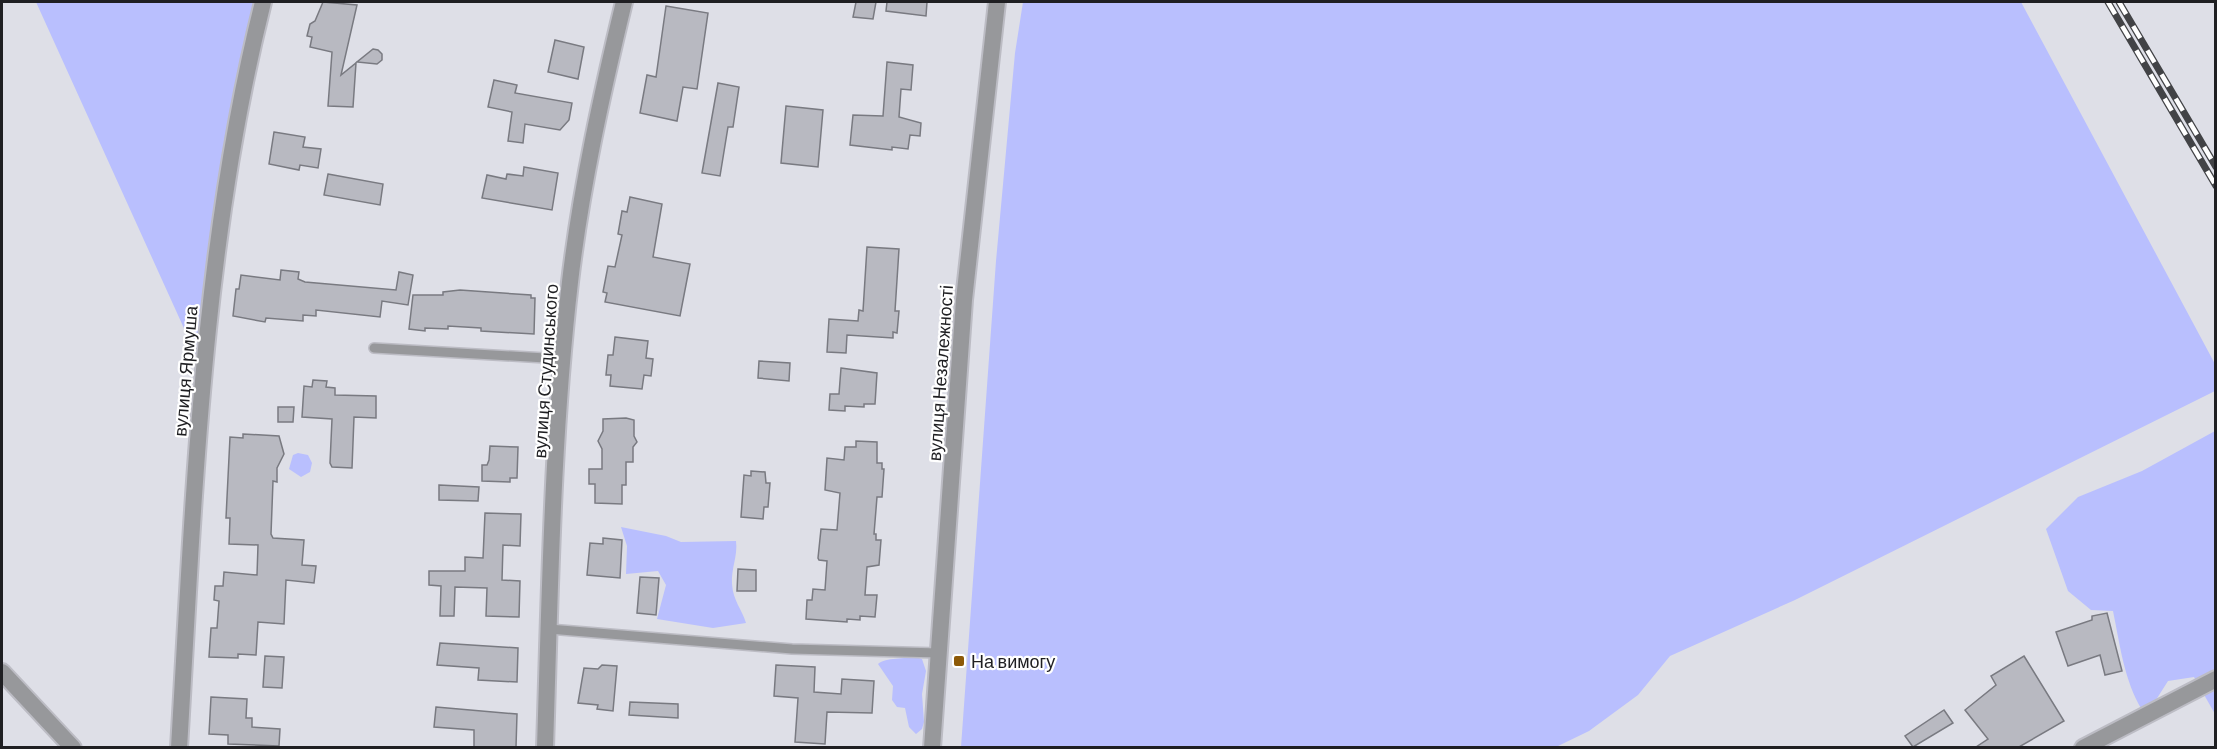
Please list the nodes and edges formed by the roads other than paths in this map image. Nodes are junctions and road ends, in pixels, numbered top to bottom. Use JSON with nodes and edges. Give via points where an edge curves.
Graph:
{"nodes":[{"id":1,"x":263,"y":2,"type":"edge"},
{"id":2,"x":624,"y":2,"type":"edge"},
{"id":3,"x":997,"y":2,"type":"edge"},
{"id":4,"x":374,"y":348,"type":"dead end"},
{"id":5,"x":562,"y":359,"type":"junction"},
{"id":6,"x":549,"y":628,"type":"junction"},
{"id":7,"x":939,"y":653,"type":"junction"},
{"id":8,"x":2,"y":672,"type":"edge"},
{"id":9,"x":2216,"y":679,"type":"edge"},
{"id":10,"x":61,"y":744,"type":"edge"},
{"id":11,"x":179,"y":747,"type":"edge"},
{"id":12,"x":545,"y":747,"type":"edge"},
{"id":13,"x":932,"y":747,"type":"edge"},
{"id":14,"x":2083,"y":747,"type":"edge"}],
"edges":[{"from":1,"to":11,"type":"street","name":"вулиця Ярмуша","via":[[216,246],[201,381]]},
{"from":2,"to":5,"type":"street","name":"вулиця Студинського","via":[[589,166]]},
{"from":3,"to":7,"type":"street","name":"вулиця Незалежності","via":[[964,300]]},
{"from":4,"to":5,"type":"lane"},
{"from":5,"to":6,"type":"street","name":"вулиця Студинського"},
{"from":6,"to":7,"type":"lane","via":[[792,649]]},
{"from":6,"to":12,"type":"street","name":"вулиця Студинського"},
{"from":7,"to":13,"type":"street","name":"вулиця Незалежності"},
{"from":8,"to":10,"type":"street"},
{"from":9,"to":14,"type":"street"}]}
